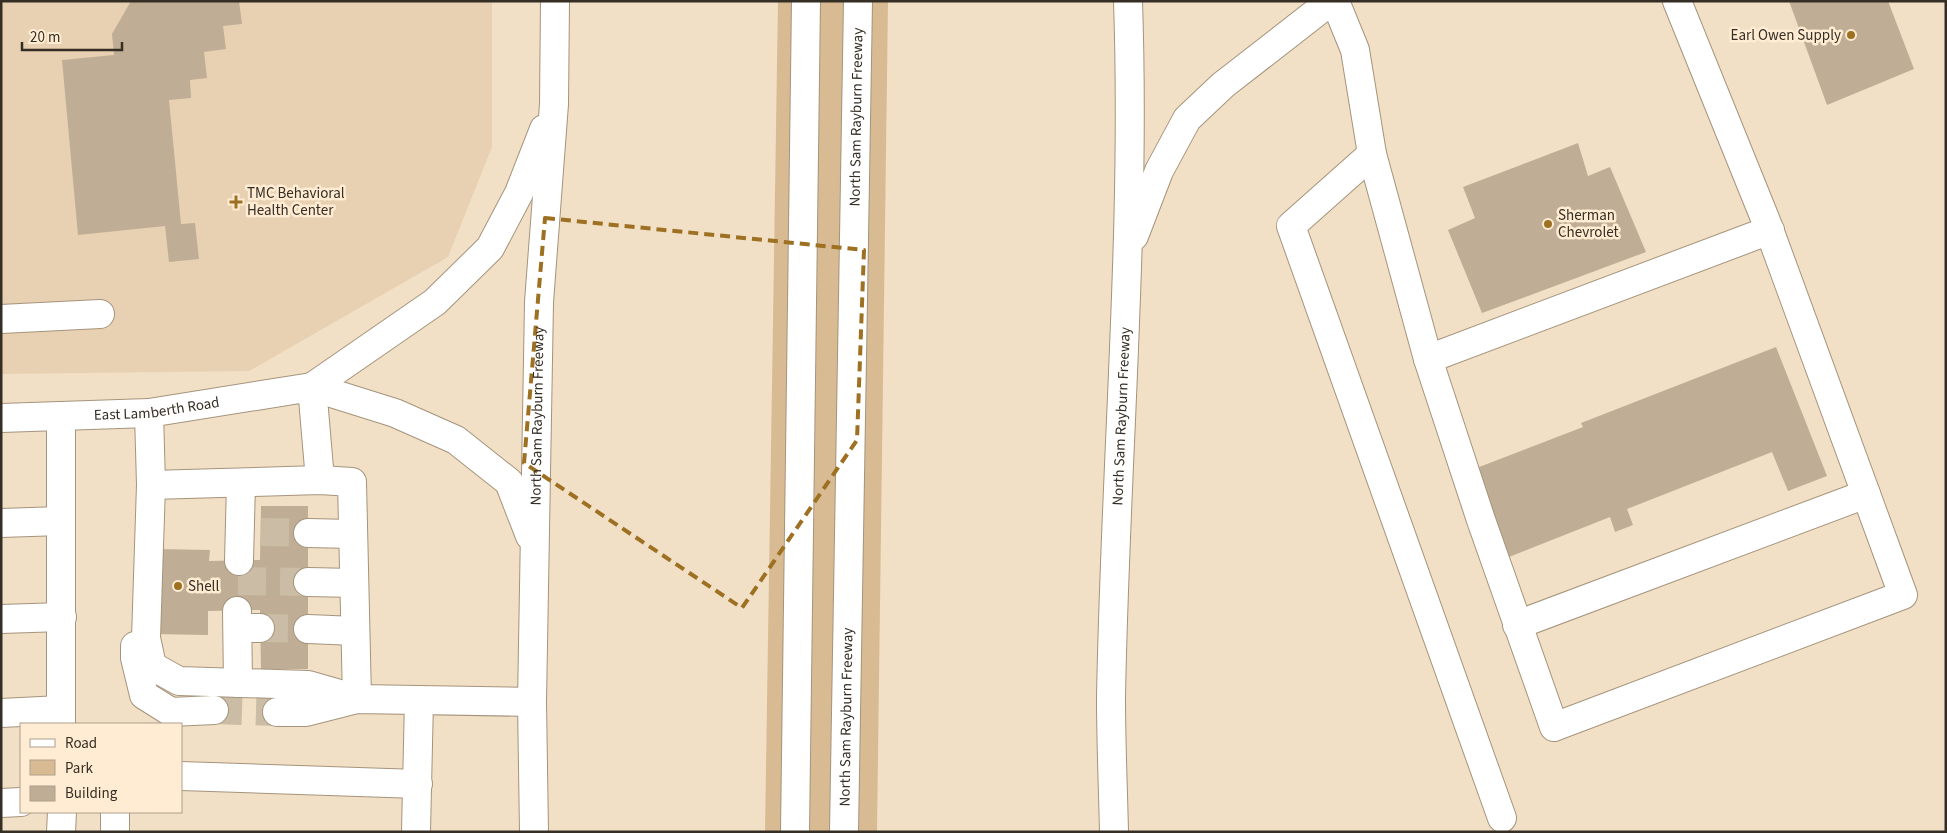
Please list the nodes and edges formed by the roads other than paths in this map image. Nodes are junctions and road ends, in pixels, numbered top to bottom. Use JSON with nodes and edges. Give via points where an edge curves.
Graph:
{"nodes":[{"id":1,"x":555,"y":1,"type":"edge"},
{"id":2,"x":806,"y":1,"type":"edge"},
{"id":3,"x":858,"y":1,"type":"edge"},
{"id":4,"x":1128,"y":1,"type":"edge"},
{"id":5,"x":1332,"y":1,"type":"edge"},
{"id":6,"x":1335,"y":1,"type":"edge"},
{"id":7,"x":1677,"y":1,"type":"edge"},
{"id":8,"x":554,"y":104,"type":"junction"},
{"id":9,"x":1372,"y":154,"type":"junction"},
{"id":10,"x":1770,"y":230,"type":"junction"},
{"id":11,"x":1128,"y":254,"type":"junction"},
{"id":12,"x":100,"y":314,"type":"dead end"},
{"id":13,"x":1,"y":319,"type":"edge"},
{"id":14,"x":1428,"y":359,"type":"junction"},
{"id":15,"x":312,"y":387,"type":"junction"},
{"id":16,"x":149,"y":413,"type":"junction"},
{"id":17,"x":61,"y":416,"type":"junction"},
{"id":18,"x":1,"y":418,"type":"edge"},
{"id":19,"x":320,"y":480,"type":"junction"},
{"id":20,"x":241,"y":483,"type":"junction"},
{"id":21,"x":152,"y":485,"type":"junction"},
{"id":22,"x":1866,"y":494,"type":"junction"},
{"id":23,"x":61,"y":521,"type":"junction"},
{"id":24,"x":1,"y":523,"type":"edge"},
{"id":25,"x":308,"y":533,"type":"tunnel mouth"},
{"id":26,"x":353,"y":534,"type":"junction"},
{"id":27,"x":535,"y":549,"type":"junction"},
{"id":28,"x":239,"y":560,"type":"dead end"},
{"id":29,"x":308,"y":582,"type":"tunnel mouth"},
{"id":30,"x":354,"y":583,"type":"junction"},
{"id":31,"x":62,"y":617,"type":"junction"},
{"id":32,"x":1,"y":619,"type":"edge"},
{"id":33,"x":245,"y":622,"type":"dead end"},
{"id":34,"x":1518,"y":625,"type":"junction"},
{"id":35,"x":308,"y":629,"type":"tunnel mouth"},
{"id":36,"x":356,"y":631,"type":"junction"},
{"id":37,"x":238,"y":683,"type":"junction"},
{"id":38,"x":357,"y":699,"type":"junction"},
{"id":39,"x":419,"y":700,"type":"junction"},
{"id":40,"x":532,"y":702,"type":"junction"},
{"id":41,"x":214,"y":710,"type":"tunnel mouth"},
{"id":42,"x":277,"y":712,"type":"tunnel mouth"},
{"id":43,"x":1,"y":713,"type":"edge"},
{"id":44,"x":61,"y":717,"type":"edge"},
{"id":45,"x":182,"y":776,"type":"edge"},
{"id":46,"x":418,"y":784,"type":"junction"},
{"id":47,"x":20,"y":802,"type":"edge"},
{"id":48,"x":1,"y":803,"type":"edge"},
{"id":49,"x":62,"y":813,"type":"edge"},
{"id":50,"x":116,"y":813,"type":"edge"},
{"id":51,"x":1502,"y":818,"type":"dead end"},
{"id":52,"x":62,"y":832,"type":"edge"},
{"id":53,"x":115,"y":832,"type":"edge"},
{"id":54,"x":416,"y":832,"type":"edge"},
{"id":55,"x":534,"y":832,"type":"edge"},
{"id":56,"x":795,"y":832,"type":"edge"},
{"id":57,"x":844,"y":832,"type":"edge"},
{"id":58,"x":1114,"y":832,"type":"edge"}],
"edges":[{"from":1,"to":8,"type":"main road","name":"North Sam Rayburn Freeway"},
{"from":2,"to":56,"type":"main road"},
{"from":3,"to":57,"type":"main road","name":"North Sam Rayburn Freeway"},
{"from":4,"to":11,"type":"main road","name":"North Sam Rayburn Freeway"},
{"from":5,"to":11,"type":"main road","via":[[1223,85],[1187,119],[1159,171]]},
{"from":6,"to":9,"type":"main road","via":[[1355,50]]},
{"from":7,"to":10,"type":"main road"},
{"from":8,"to":15,"type":"main road","via":[[519,193],[490,248],[435,302]]},
{"from":8,"to":27,"type":"main road","name":"North Sam Rayburn Freeway","via":[[539,302]]},
{"from":9,"to":14,"type":"main road"},
{"from":9,"to":51,"type":"main road","via":[[1291,226]]},
{"from":10,"to":14,"type":"main road"},
{"from":10,"to":22,"type":"main road"},
{"from":11,"to":58,"type":"main road","name":"North Sam Rayburn Freeway","via":[[1111,699]]},
{"from":12,"to":13,"type":"main road"},
{"from":14,"to":34,"type":"main road"},
{"from":15,"to":16,"type":"main road","name":"East Lamberth Road"},
{"from":15,"to":19,"type":"main road"},
{"from":15,"to":27,"type":"main road","via":[[395,413],[456,440],[509,482]]},
{"from":16,"to":17,"type":"main road","name":"East Lamberth Road"},
{"from":16,"to":21,"type":"main road"},
{"from":17,"to":18,"type":"main road","name":"East Lamberth Road"},
{"from":17,"to":23,"type":"main road"},
{"from":19,"to":20,"type":"main road"},
{"from":19,"to":26,"type":"main road","via":[[352,482]]},
{"from":20,"to":21,"type":"main road"},
{"from":20,"to":28,"type":"main road","via":[[250,532]]},
{"from":21,"to":37,"type":"main road","via":[[146,638],[152,666],[179,681]]},
{"from":21,"to":41,"type":"main road","via":[[132,546],[135,658],[144,695],[171,712]]},
{"from":22,"to":34,"type":"main road"},
{"from":22,"to":34,"type":"main road","via":[[1903,595],[1554,727]]},
{"from":23,"to":24,"type":"main road"},
{"from":23,"to":31,"type":"main road"},
{"from":25,"to":26,"type":"main road"},
{"from":26,"to":30,"type":"main road"},
{"from":27,"to":40,"type":"main road","name":"North Sam Rayburn Freeway"},
{"from":29,"to":30,"type":"main road"},
{"from":30,"to":36,"type":"main road"},
{"from":31,"to":32,"type":"main road"},
{"from":31,"to":44,"type":"main road"},
{"from":33,"to":37,"type":"main road"},
{"from":35,"to":36,"type":"main road"},
{"from":36,"to":38,"type":"main road"},
{"from":37,"to":38,"type":"main road","via":[[308,685]]},
{"from":38,"to":39,"type":"main road"},
{"from":38,"to":42,"type":"main road","via":[[306,712]]},
{"from":39,"to":40,"type":"main road"},
{"from":39,"to":46,"type":"main road"},
{"from":40,"to":55,"type":"main road","name":"North Sam Rayburn Freeway"},
{"from":43,"to":44,"type":"main road"},
{"from":45,"to":46,"type":"main road"},
{"from":46,"to":54,"type":"main road"},
{"from":47,"to":48,"type":"main road"},
{"from":49,"to":52,"type":"main road"},
{"from":50,"to":53,"type":"main road"}]}
